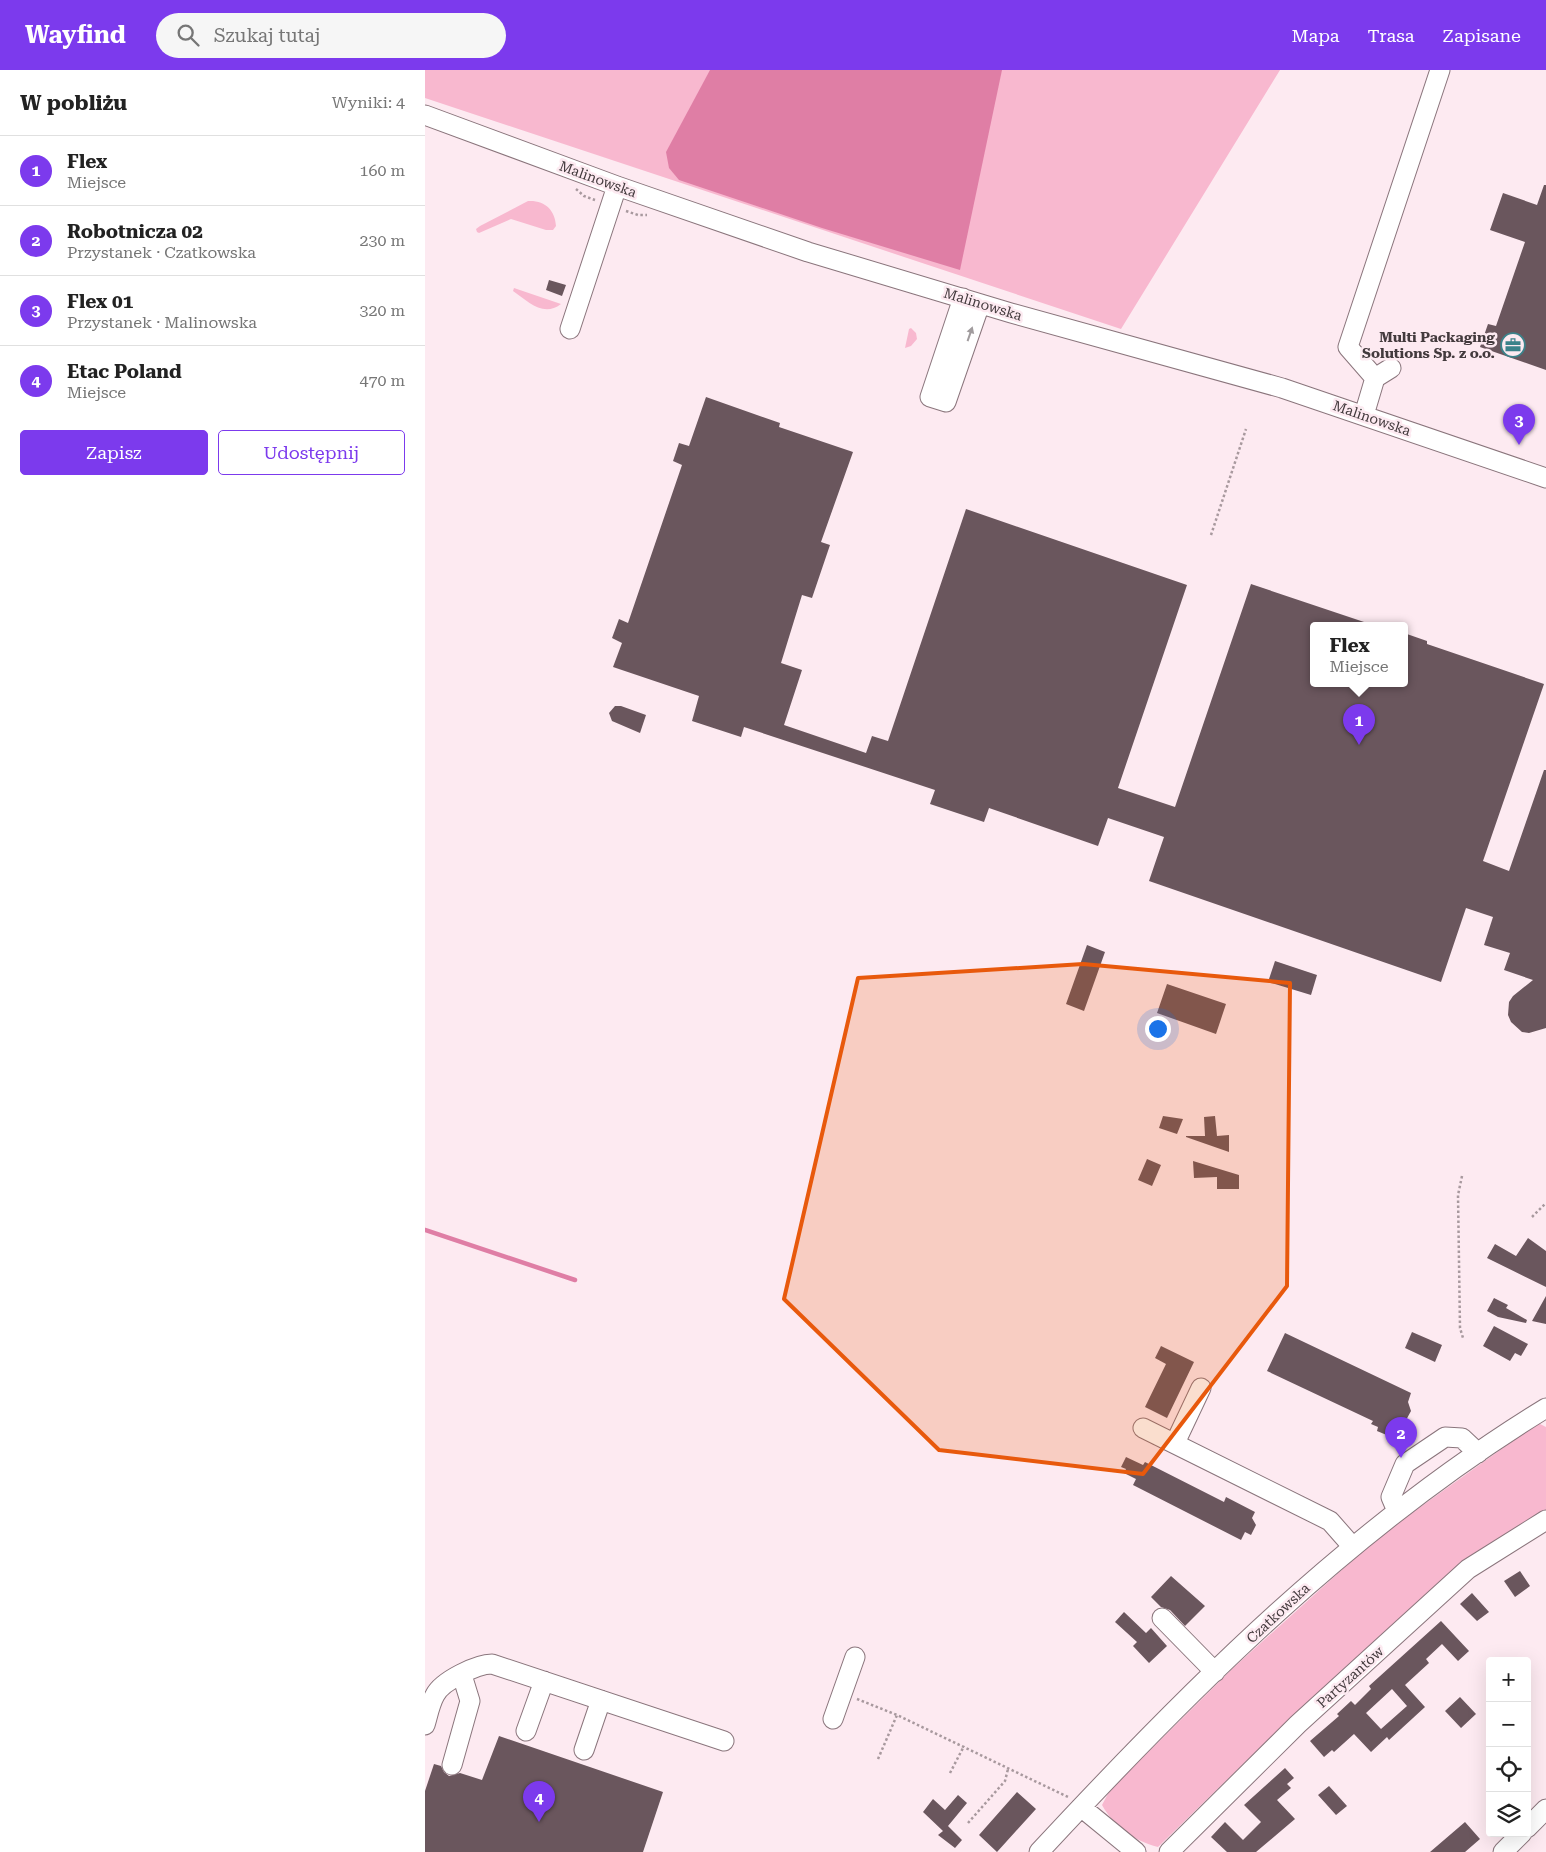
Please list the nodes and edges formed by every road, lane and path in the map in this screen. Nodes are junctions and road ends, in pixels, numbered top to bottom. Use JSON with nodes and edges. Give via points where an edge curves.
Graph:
{"nodes":[{"id":1,"x":1440,"y":70,"type":"edge"},
{"id":2,"x":425,"y":115,"type":"edge"},
{"id":3,"x":617,"y":186,"type":"junction"},
{"id":4,"x":972,"y":301,"type":"junction"},
{"id":5,"x":570,"y":329,"type":"dead end"},
{"id":6,"x":949,"y":368,"type":"dead end"},
{"id":7,"x":1391,"y":368,"type":"dead end"},
{"id":8,"x":1375,"y":378,"type":"junction"},
{"id":9,"x":1364,"y":415,"type":"junction"},
{"id":10,"x":1246,"y":429,"type":"dead end"},
{"id":11,"x":1546,"y":478,"type":"edge"},
{"id":12,"x":1211,"y":535,"type":"dead end"},
{"id":13,"x":1462,"y":1176,"type":"dead end"},
{"id":14,"x":1546,"y":1202,"type":"edge"},
{"id":15,"x":1532,"y":1217,"type":"dead end"},
{"id":16,"x":1463,"y":1338,"type":"dead end"},
{"id":17,"x":1201,"y":1388,"type":"dead end"},
{"id":18,"x":1546,"y":1408,"type":"edge"},
{"id":19,"x":1143,"y":1428,"type":"dead end"},
{"id":20,"x":1175,"y":1443,"type":"junction"},
{"id":21,"x":1478,"y":1453,"type":"junction"},
{"id":22,"x":1397,"y":1511,"type":"junction"},
{"id":23,"x":1546,"y":1520,"type":"edge"},
{"id":24,"x":1352,"y":1546,"type":"junction"},
{"id":25,"x":1162,"y":1618,"type":"dead end"},
{"id":26,"x":855,"y":1657,"type":"dead end"},
{"id":27,"x":1215,"y":1672,"type":"junction"},
{"id":28,"x":462,"y":1674,"type":"junction"},
{"id":29,"x":543,"y":1681,"type":"junction"},
{"id":30,"x":842,"y":1693,"type":"junction"},
{"id":31,"x":601,"y":1700,"type":"junction"},
{"id":32,"x":897,"y":1715,"type":"junction"},
{"id":33,"x":833,"y":1719,"type":"dead end"},
{"id":34,"x":425,"y":1724,"type":"edge"},
{"id":35,"x":526,"y":1731,"type":"dead end"},
{"id":36,"x":724,"y":1741,"type":"dead end"},
{"id":37,"x":965,"y":1746,"type":"junction"},
{"id":38,"x":584,"y":1750,"type":"dead end"},
{"id":39,"x":879,"y":1759,"type":"dead end"},
{"id":40,"x":452,"y":1765,"type":"dead end"},
{"id":41,"x":1008,"y":1769,"type":"junction"},
{"id":42,"x":951,"y":1773,"type":"dead end"},
{"id":43,"x":1081,"y":1807,"type":"junction"},
{"id":44,"x":1546,"y":1809,"type":"edge"},
{"id":45,"x":967,"y":1823,"type":"dead end"},
{"id":46,"x":1531,"y":1824,"type":"edge"},
{"id":47,"x":1518,"y":1837,"type":"edge"},
{"id":48,"x":1039,"y":1852,"type":"edge"},
{"id":49,"x":1136,"y":1852,"type":"edge"},
{"id":50,"x":1169,"y":1852,"type":"edge"},
{"id":51,"x":1503,"y":1852,"type":"edge"}],
"edges":[{"from":1,"to":8,"type":"street","via":[[1348,347]]},
{"from":2,"to":3,"type":"street","name":"Malinowska"},
{"from":3,"to":4,"type":"street","name":"Malinowska","via":[[808,252]]},
{"from":3,"to":5,"type":"street"},
{"from":4,"to":6,"type":"street"},
{"from":4,"to":9,"type":"street","name":"Malinowska","via":[[1233,372]]},
{"from":7,"to":8,"type":"street"},
{"from":8,"to":9,"type":"street"},
{"from":9,"to":11,"type":"street","name":"Malinowska"},
{"from":10,"to":12,"type":"path"},
{"from":13,"to":16,"type":"path","via":[[1458,1195],[1460,1328]]},
{"from":14,"to":15,"type":"path"},
{"from":17,"to":20,"type":"street"},
{"from":18,"to":21,"type":"street","name":"Czatkowska"},
{"from":19,"to":20,"type":"street"},
{"from":20,"to":24,"type":"street","via":[[1330,1521]]},
{"from":21,"to":22,"type":"street","name":"Czatkowska"},
{"from":21,"to":22,"type":"street","via":[[1463,1438],[1445,1437],[1405,1464],[1391,1497]]},
{"from":22,"to":24,"type":"street","name":"Czatkowska"},
{"from":23,"to":50,"type":"street","name":"Partyzantów","via":[[1468,1569],[1298,1724]]},
{"from":24,"to":27,"type":"street","name":"Czatkowska"},
{"from":25,"to":27,"type":"street"},
{"from":26,"to":30,"type":"street"},
{"from":27,"to":43,"type":"street","name":"Czatkowska"},
{"from":28,"to":29,"type":"street","via":[[482,1664],[492,1664]]},
{"from":28,"to":34,"type":"street","via":[[435,1694]]},
{"from":28,"to":40,"type":"street","via":[[470,1701]]},
{"from":29,"to":31,"type":"street"},
{"from":29,"to":35,"type":"street"},
{"from":30,"to":32,"type":"path"},
{"from":30,"to":33,"type":"street"},
{"from":31,"to":36,"type":"street"},
{"from":31,"to":38,"type":"street"},
{"from":32,"to":37,"type":"path"},
{"from":32,"to":39,"type":"path"},
{"from":37,"to":41,"type":"path"},
{"from":37,"to":42,"type":"path"},
{"from":41,"to":43,"type":"path","via":[[1061,1792]]},
{"from":41,"to":45,"type":"path","via":[[1005,1781]]},
{"from":43,"to":48,"type":"street","name":"Czatkowska"},
{"from":43,"to":49,"type":"street"},
{"from":44,"to":46,"type":"street"},
{"from":47,"to":51,"type":"street"}]}
